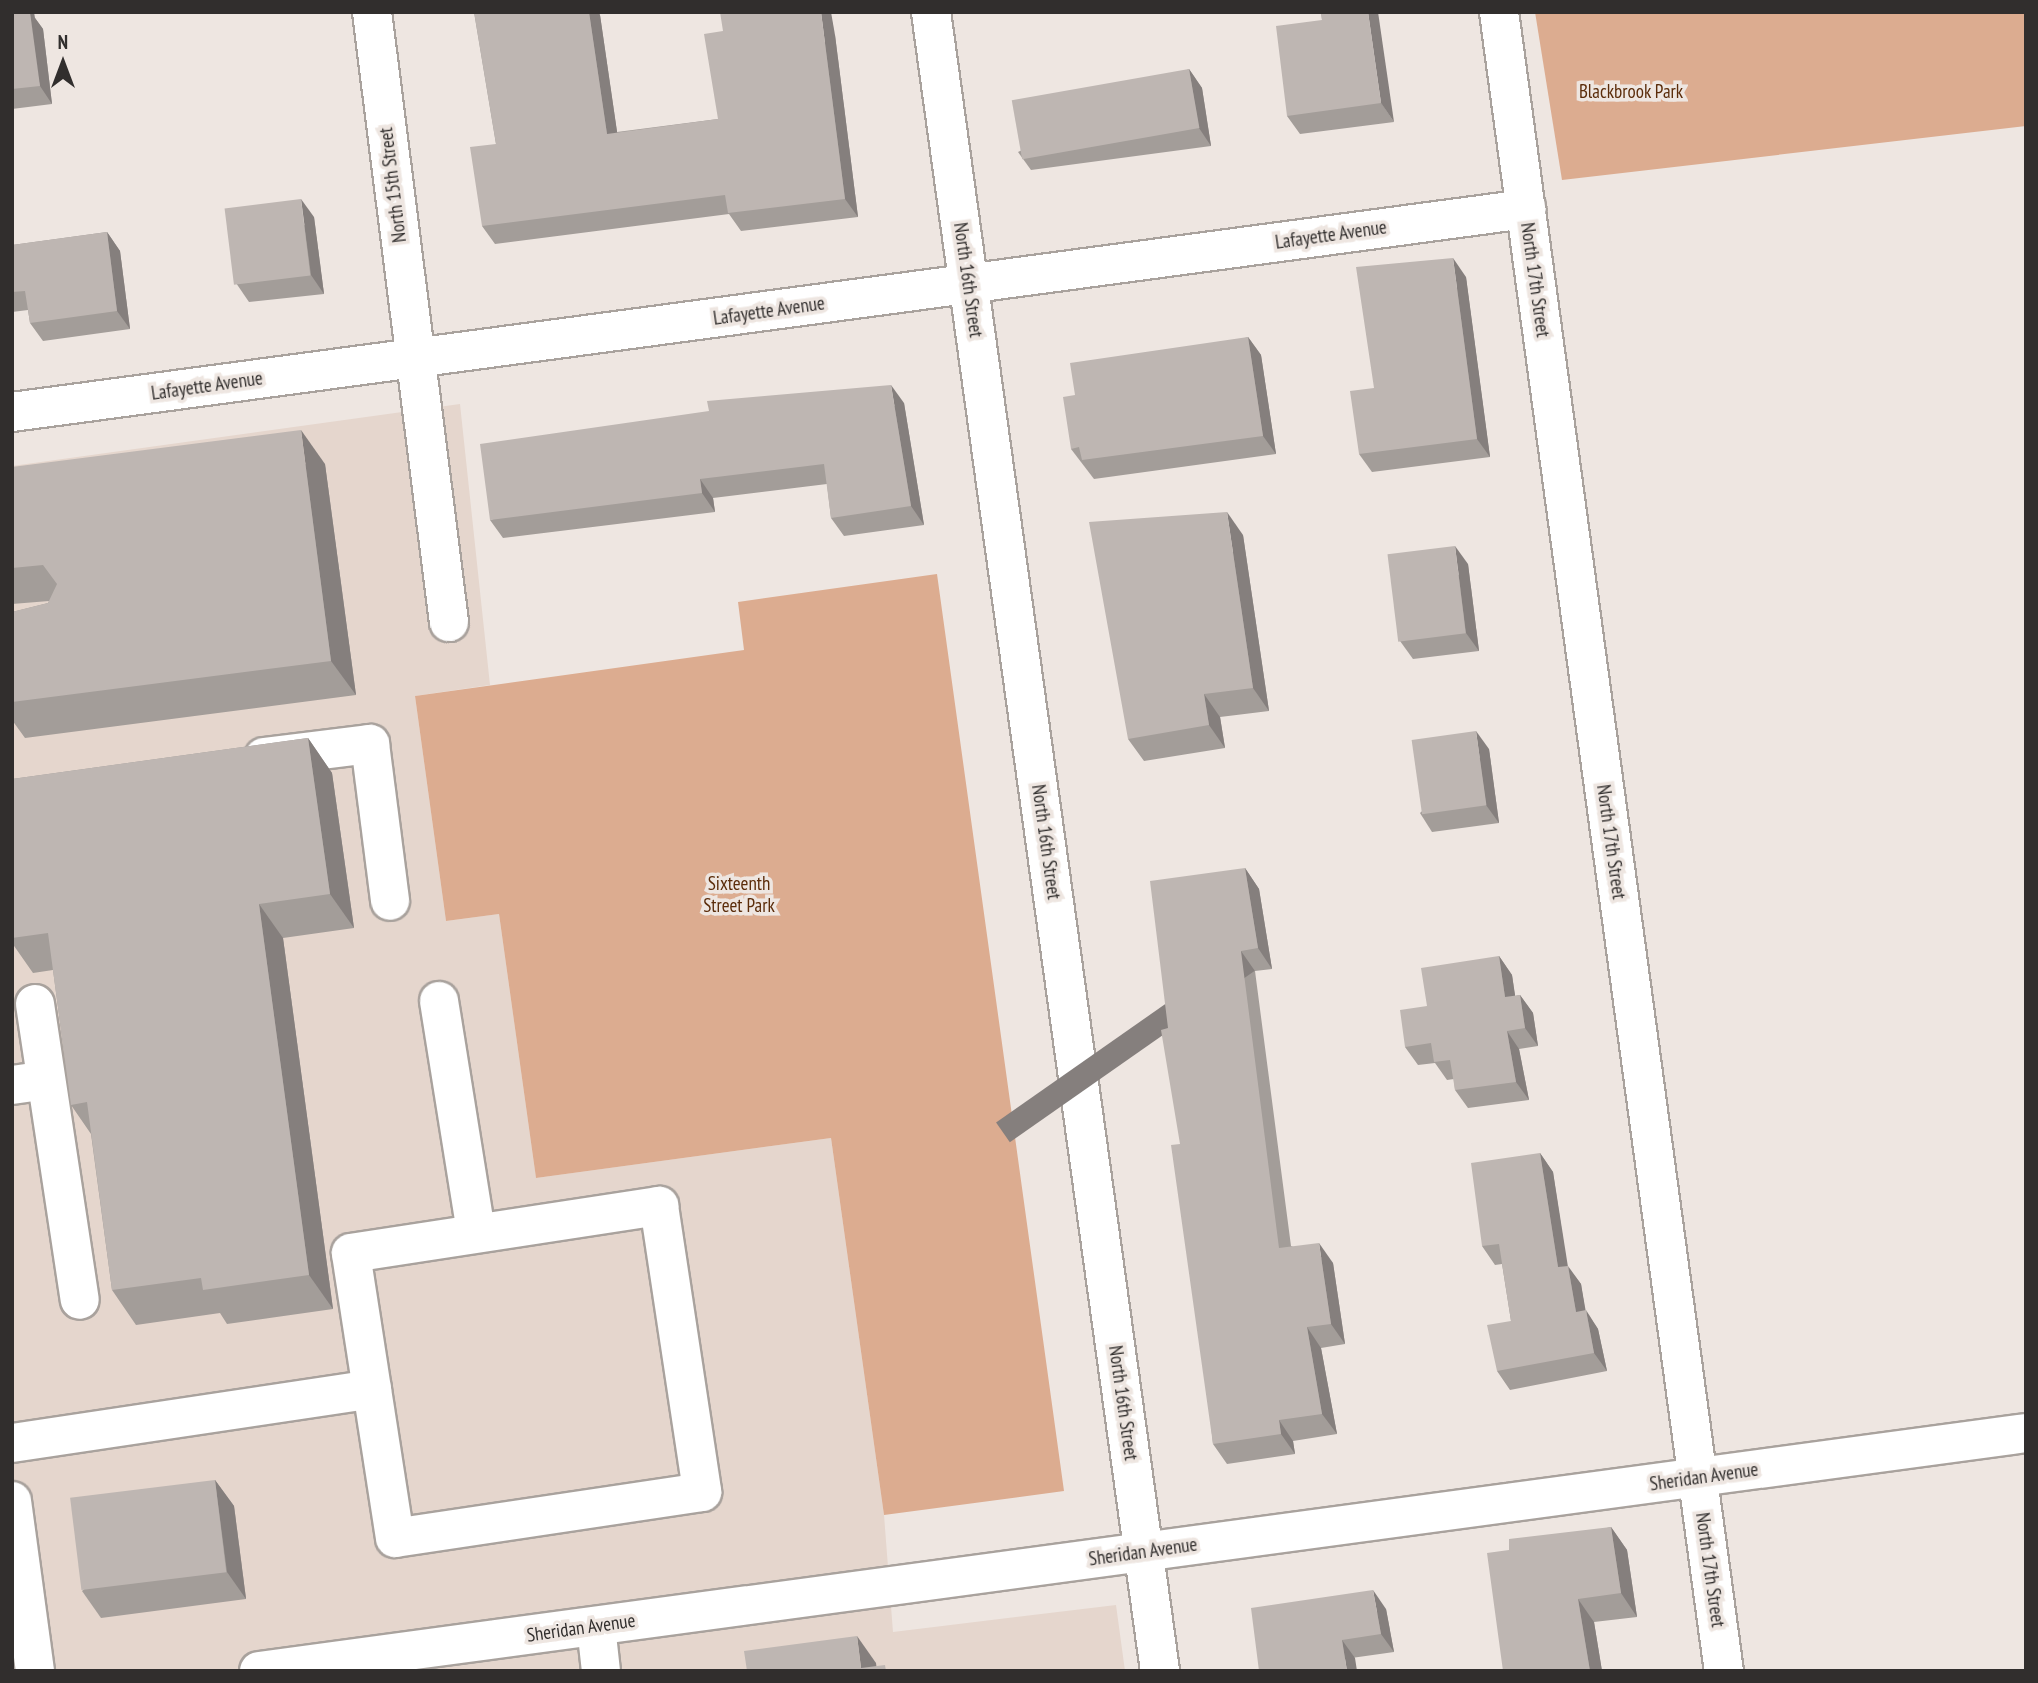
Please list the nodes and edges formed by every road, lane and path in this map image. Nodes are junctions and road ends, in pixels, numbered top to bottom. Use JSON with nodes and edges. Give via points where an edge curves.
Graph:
{"nodes":[{"id":1,"x":372,"y":12,"type":"edge"},
{"id":2,"x":931,"y":12,"type":"edge"},
{"id":3,"x":1499,"y":12,"type":"edge"},
{"id":4,"x":1526,"y":209,"type":"junction"},
{"id":5,"x":969,"y":284,"type":"junction"},
{"id":6,"x":414,"y":358,"type":"junction"},
{"id":7,"x":12,"y":412,"type":"edge"},
{"id":8,"x":449,"y":622,"type":"dead end"},
{"id":9,"x":232,"y":761,"type":"edge"},
{"id":10,"x":390,"y":901,"type":"dead end"},
{"id":11,"x":439,"y":1000,"type":"dead end"},
{"id":12,"x":35,"y":1004,"type":"dead end"},
{"id":13,"x":29,"y":1082,"type":"edge"},
{"id":14,"x":476,"y":1233,"type":"junction"},
{"id":15,"x":80,"y":1300,"type":"dead end"},
{"id":16,"x":372,"y":1389,"type":"junction"},
{"id":17,"x":2026,"y":1433,"type":"edge"},
{"id":18,"x":12,"y":1443,"type":"edge"},
{"id":19,"x":1697,"y":1477,"type":"junction"},
{"id":20,"x":12,"y":1502,"type":"edge"},
{"id":21,"x":1144,"y":1552,"type":"junction"},
{"id":22,"x":596,"y":1626,"type":"junction"},
{"id":23,"x":36,"y":1671,"type":"edge"},
{"id":24,"x":259,"y":1671,"type":"edge"},
{"id":25,"x":601,"y":1671,"type":"edge"},
{"id":26,"x":1160,"y":1671,"type":"edge"},
{"id":27,"x":1724,"y":1671,"type":"edge"}],
"edges":[{"from":1,"to":6,"type":"street","name":"North 15th Street"},
{"from":2,"to":5,"type":"street","name":"North 16th Street"},
{"from":3,"to":4,"type":"street","name":"North 17th Street"},
{"from":4,"to":5,"type":"street","name":"Lafayette Avenue"},
{"from":4,"to":19,"type":"street","name":"North 17th Street"},
{"from":5,"to":6,"type":"street","name":"Lafayette Avenue"},
{"from":5,"to":21,"type":"street","name":"North 16th Street"},
{"from":6,"to":7,"type":"street","name":"Lafayette Avenue"},
{"from":6,"to":8,"type":"street","name":"North 15th Street"},
{"from":9,"to":10,"type":"street","via":[[370,744]]},
{"from":11,"to":14,"type":"street"},
{"from":12,"to":13,"type":"street"},
{"from":13,"to":15,"type":"street"},
{"from":14,"to":16,"type":"street","via":[[351,1253]]},
{"from":14,"to":16,"type":"street","via":[[659,1206],[702,1492],[395,1538]]},
{"from":16,"to":18,"type":"street"},
{"from":17,"to":19,"type":"street","name":"Sheridan Avenue"},
{"from":19,"to":21,"type":"street","name":"Sheridan Avenue"},
{"from":19,"to":27,"type":"street","name":"North 17th Street"},
{"from":20,"to":23,"type":"street"},
{"from":21,"to":22,"type":"street","name":"Sheridan Avenue"},
{"from":21,"to":26,"type":"street","name":"North 16th Street"},
{"from":22,"to":24,"type":"street","name":"Sheridan Avenue"},
{"from":22,"to":25,"type":"street"}]}
